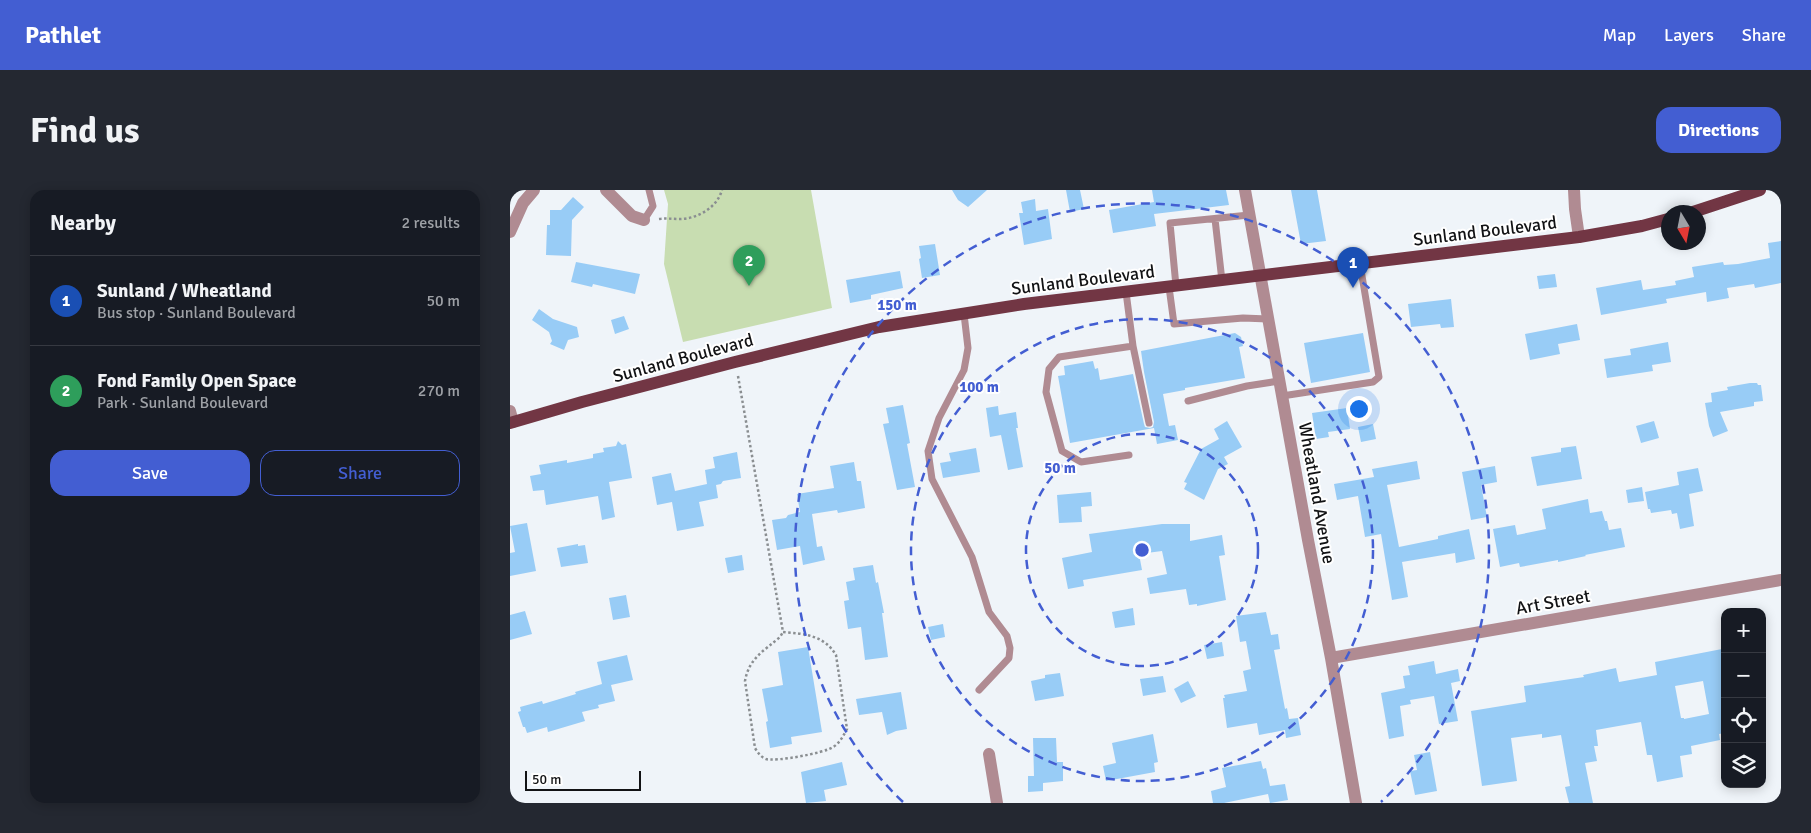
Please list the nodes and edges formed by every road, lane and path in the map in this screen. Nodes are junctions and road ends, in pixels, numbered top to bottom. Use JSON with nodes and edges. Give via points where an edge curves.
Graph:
{"nodes":[{"id":1,"x":534,"y":190,"type":"edge"},
{"id":2,"x":606,"y":190,"type":"edge"},
{"id":3,"x":649,"y":190,"type":"edge"},
{"id":4,"x":722,"y":190,"type":"edge"},
{"id":5,"x":1245,"y":190,"type":"edge"},
{"id":6,"x":1574,"y":190,"type":"edge"},
{"id":7,"x":1760,"y":190,"type":"edge"},
{"id":8,"x":1706,"y":208,"type":"edge"},
{"id":9,"x":1249,"y":215,"type":"junction"},
{"id":10,"x":1214,"y":219,"type":"junction"},
{"id":11,"x":644,"y":220,"type":"junction"},
{"id":12,"x":1661,"y":221,"type":"edge"},
{"id":13,"x":510,"y":232,"type":"edge"},
{"id":14,"x":1579,"y":237,"type":"junction"},
{"id":15,"x":1360,"y":264,"type":"junction"},
{"id":16,"x":1260,"y":276,"type":"junction"},
{"id":17,"x":1222,"y":281,"type":"junction"},
{"id":18,"x":1173,"y":286,"type":"junction"},
{"id":19,"x":1126,"y":292,"type":"junction"},
{"id":20,"x":964,"y":314,"type":"junction"},
{"id":21,"x":1268,"y":319,"type":"junction"},
{"id":22,"x":1134,"y":346,"type":"junction"},
{"id":23,"x":735,"y":362,"type":"junction"},
{"id":24,"x":1279,"y":381,"type":"junction"},
{"id":25,"x":1282,"y":396,"type":"junction"},
{"id":26,"x":1188,"y":401,"type":"dead end"},
{"id":27,"x":511,"y":419,"type":"edge"},
{"id":28,"x":1149,"y":423,"type":"dead end"},
{"id":29,"x":1130,"y":454,"type":"dead end"},
{"id":30,"x":1781,"y":580,"type":"edge"},
{"id":31,"x":783,"y":632,"type":"junction"},
{"id":32,"x":1331,"y":658,"type":"junction"},
{"id":33,"x":979,"y":690,"type":"dead end"},
{"id":34,"x":989,"y":754,"type":"dead end"},
{"id":35,"x":997,"y":803,"type":"edge"},
{"id":36,"x":1356,"y":803,"type":"edge"}],
"edges":[{"from":1,"to":13,"type":"street"},
{"from":2,"to":11,"type":"street","via":[[632,216]]},
{"from":3,"to":11,"type":"lane","via":[[653,206]]},
{"from":4,"to":11,"type":"path","via":[[714,205],[697,216],[680,220]]},
{"from":5,"to":9,"type":"street","name":"Wheatland Avenue"},
{"from":6,"to":14,"type":"street"},
{"from":7,"to":8,"type":"main road"},
{"from":9,"to":10,"type":"lane"},
{"from":9,"to":16,"type":"street","name":"Wheatland Avenue"},
{"from":10,"to":17,"type":"lane"},
{"from":10,"to":18,"type":"lane","via":[[1170,223]]},
{"from":12,"to":14,"type":"main road","name":"Sunland Boulevard"},
{"from":14,"to":15,"type":"main road","name":"Sunland Boulevard"},
{"from":15,"to":16,"type":"main road","name":"Sunland Boulevard"},
{"from":15,"to":25,"type":"lane","via":[[1380,377],[1373,382]]},
{"from":16,"to":17,"type":"main road","name":"Sunland Boulevard"},
{"from":16,"to":21,"type":"street","name":"Wheatland Avenue"},
{"from":17,"to":18,"type":"main road","name":"Sunland Boulevard"},
{"from":18,"to":19,"type":"main road","name":"Sunland Boulevard"},
{"from":18,"to":21,"type":"lane","via":[[1174,324]]},
{"from":19,"to":20,"type":"main road","name":"Sunland Boulevard"},
{"from":19,"to":22,"type":"lane"},
{"from":20,"to":23,"type":"main road","name":"Sunland Boulevard","via":[[868,329]]},
{"from":20,"to":33,"type":"lane","via":[[968,348],[964,370],[939,418],[928,451],[932,479],[972,557],[989,612],[1007,636],[1010,648],[1009,658]]},
{"from":21,"to":24,"type":"street","name":"Wheatland Avenue"},
{"from":22,"to":28,"type":"lane"},
{"from":22,"to":29,"type":"lane","via":[[1058,356],[1049,369],[1046,392],[1062,451],[1081,462]]},
{"from":23,"to":27,"type":"main road","name":"Sunland Boulevard"},
{"from":23,"to":31,"type":"path"},
{"from":24,"to":25,"type":"street","name":"Wheatland Avenue"},
{"from":24,"to":26,"type":"lane"},
{"from":25,"to":32,"type":"street","name":"Wheatland Avenue"},
{"from":30,"to":32,"type":"street","name":"Art Street"},
{"from":31,"to":31,"type":"path","via":[[817,637],[831,647],[836,655],[847,728],[838,743],[823,752],[771,760],[761,756],[755,748],[745,681],[752,662]]},
{"from":32,"to":36,"type":"street","name":"Wheatland Avenue"},
{"from":34,"to":35,"type":"street"}]}
